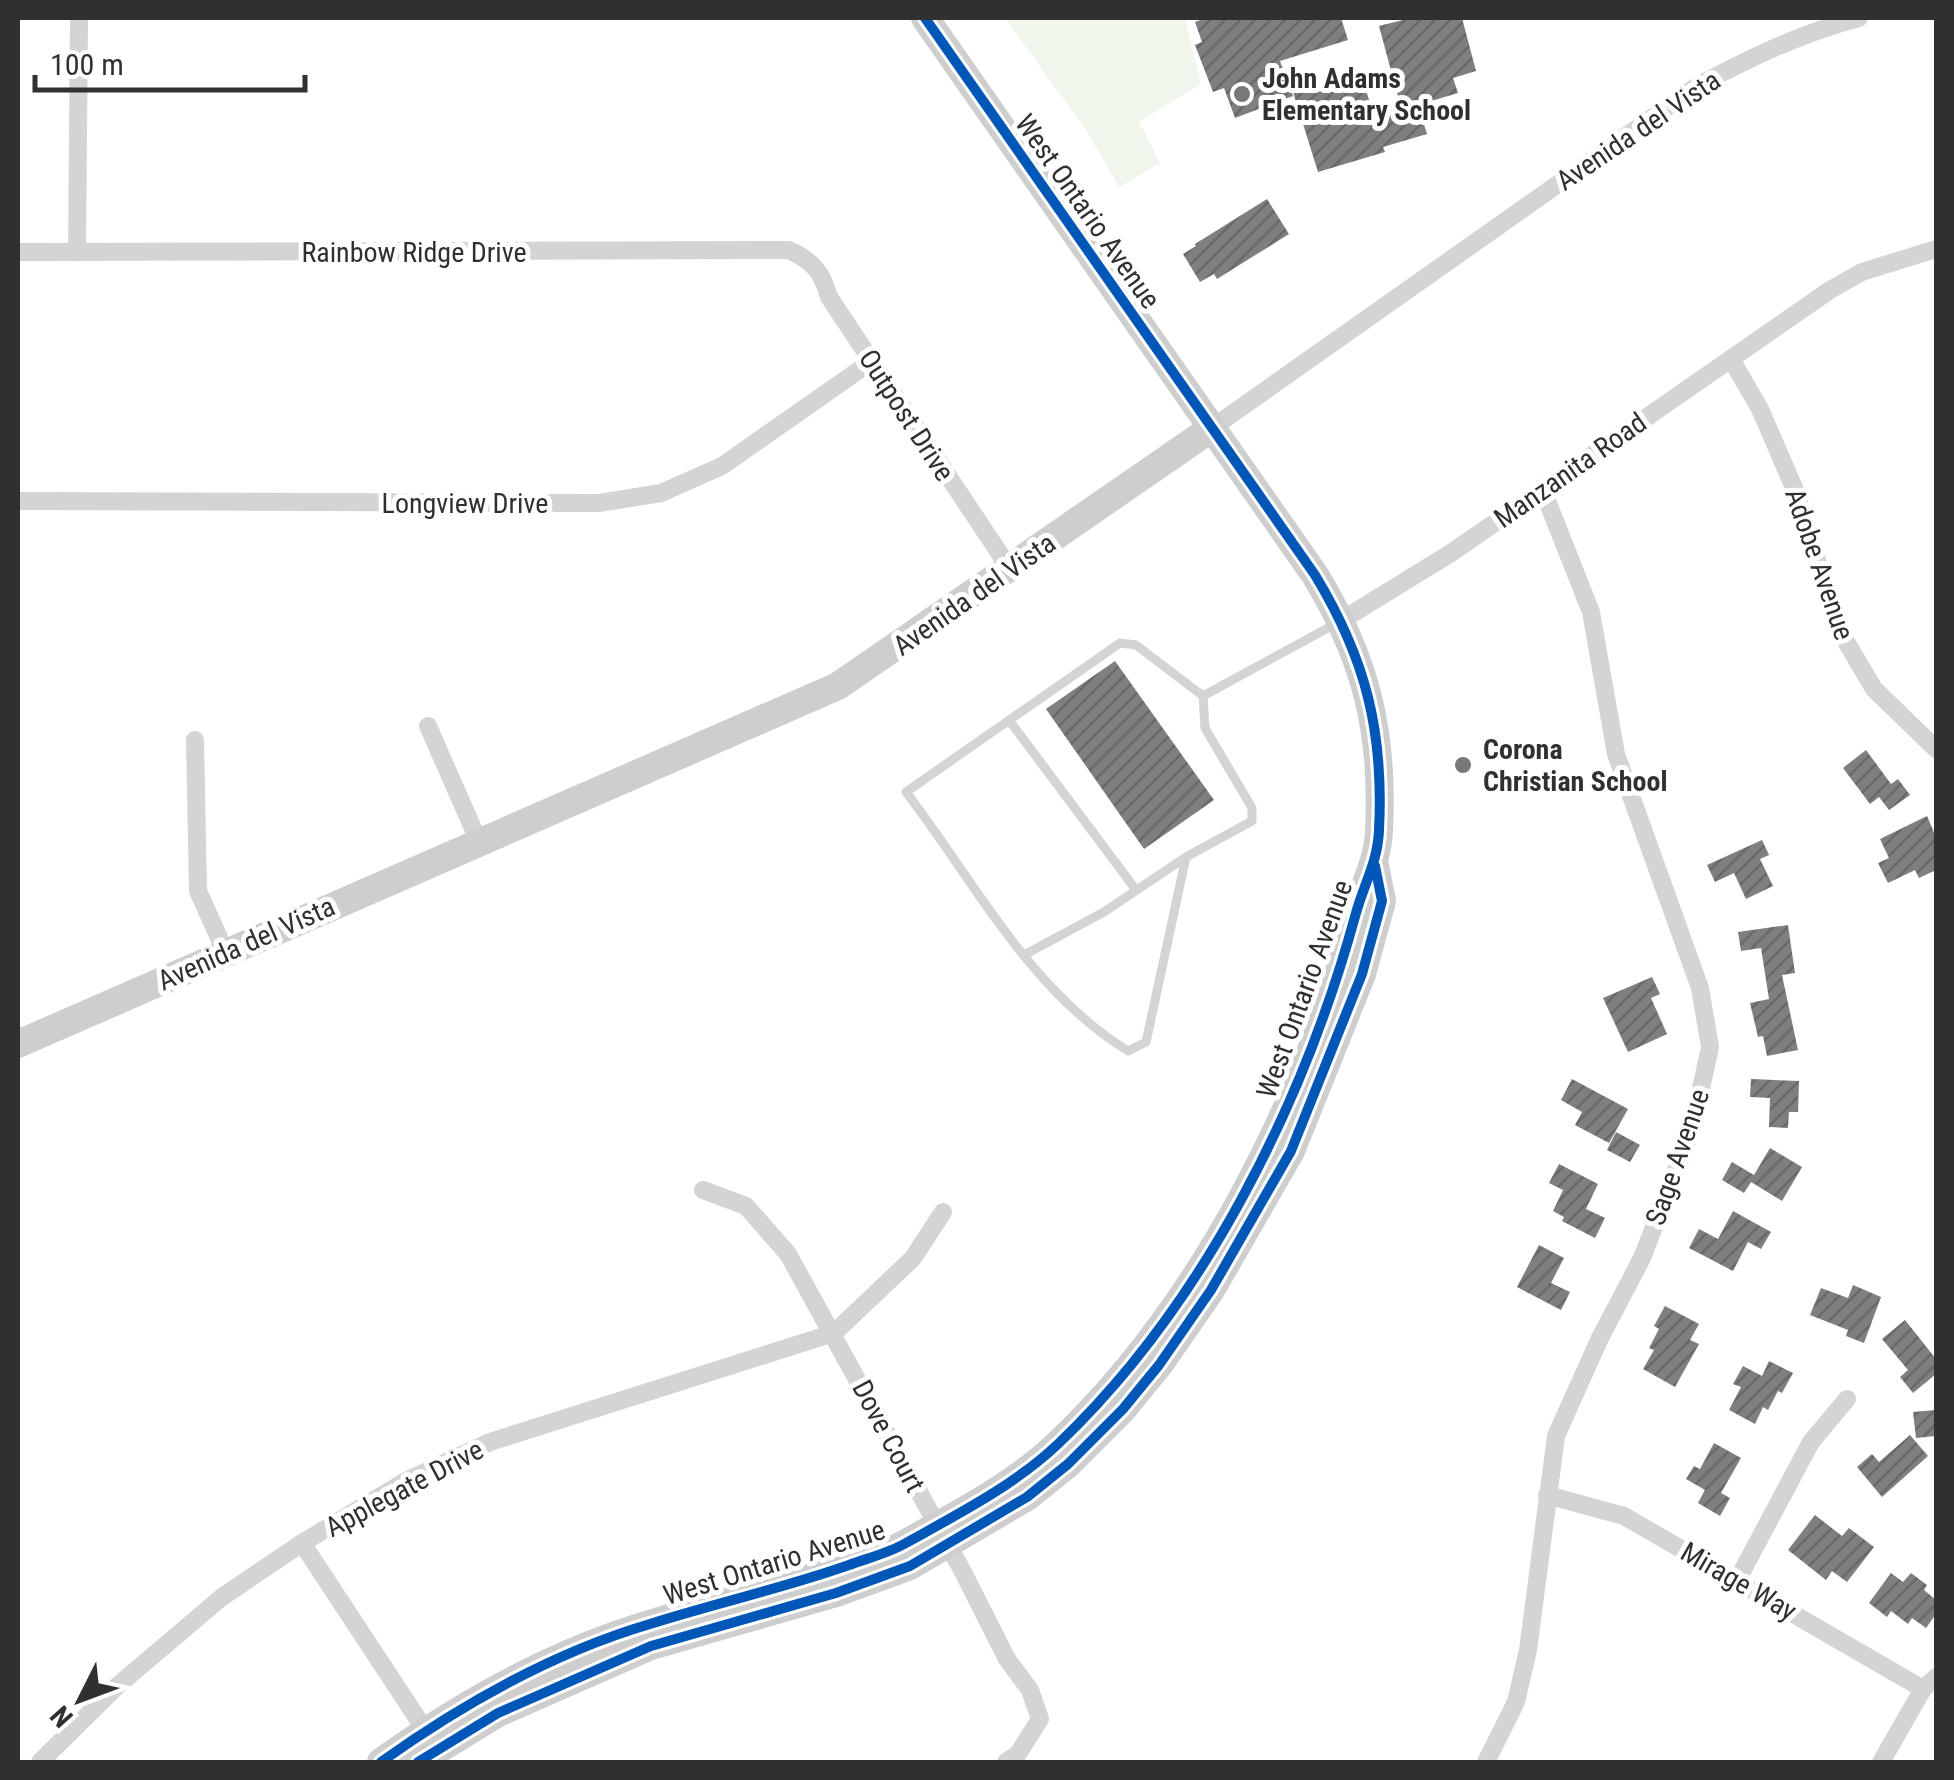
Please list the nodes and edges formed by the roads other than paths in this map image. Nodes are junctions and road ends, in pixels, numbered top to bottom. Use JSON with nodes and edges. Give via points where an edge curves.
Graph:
{"nodes":[{"id":1,"x":79,"y":18,"type":"edge"},
{"id":2,"x":925,"y":18,"type":"edge"},
{"id":3,"x":1859,"y":18,"type":"edge"},
{"id":4,"x":1936,"y":250,"type":"edge"},
{"id":5,"x":18,"y":252,"type":"edge"},
{"id":6,"x":77,"y":252,"type":"junction"},
{"id":7,"x":810,"y":259,"type":"joint"},
{"id":8,"x":1731,"y":358,"type":"junction"},
{"id":9,"x":872,"y":361,"type":"junction"},
{"id":10,"x":1212,"y":428,"type":"junction"},
{"id":11,"x":1542,"y":488,"type":"junction"},
{"id":12,"x":18,"y":501,"type":"edge"},
{"id":13,"x":1010,"y":568,"type":"junction"},
{"id":14,"x":1342,"y":620,"type":"junction"},
{"id":15,"x":1203,"y":696,"type":"junction"},
{"id":16,"x":1009,"y":720,"type":"junction"},
{"id":17,"x":428,"y":726,"type":"dead end"},
{"id":18,"x":195,"y":740,"type":"dead end"},
{"id":19,"x":1936,"y":749,"type":"edge"},
{"id":20,"x":479,"y":842,"type":"junction"},
{"id":21,"x":1186,"y":857,"type":"junction"},
{"id":22,"x":1136,"y":890,"type":"junction"},
{"id":23,"x":225,"y":951,"type":"junction"},
{"id":24,"x":1024,"y":956,"type":"junction"},
{"id":25,"x":18,"y":1044,"type":"edge"},
{"id":26,"x":703,"y":1190,"type":"dead end"},
{"id":27,"x":943,"y":1212,"type":"dead end"},
{"id":28,"x":834,"y":1332,"type":"junction"},
{"id":29,"x":1847,"y":1399,"type":"dead end"},
{"id":30,"x":1547,"y":1495,"type":"junction"},
{"id":31,"x":941,"y":1535,"type":"junction"},
{"id":32,"x":302,"y":1543,"type":"junction"},
{"id":33,"x":1738,"y":1579,"type":"junction"},
{"id":34,"x":1930,"y":1683,"type":"edge"},
{"id":35,"x":427,"y":1747,"type":"edge"},
{"id":36,"x":40,"y":1762,"type":"edge"},
{"id":37,"x":381,"y":1762,"type":"edge"},
{"id":38,"x":1006,"y":1762,"type":"edge"},
{"id":39,"x":1486,"y":1762,"type":"edge"},
{"id":40,"x":1881,"y":1762,"type":"edge"}],
"edges":[{"from":1,"to":6,"type":"street"},
{"from":2,"to":10,"type":"main road","name":"West Ontario Avenue"},
{"from":3,"to":10,"type":"street","name":"Avenida del Vista","via":[[1757,54],[1697,86]]},
{"from":4,"to":8,"type":"street","name":"Manzanita Road","via":[[1862,272]]},
{"from":5,"to":6,"type":"street","name":"Rainbow Ridge Drive"},
{"from":6,"to":7,"type":"street","name":"Rainbow Ridge Drive","via":[[789,250]]},
{"from":7,"to":9,"type":"street","name":"Outpost Drive"},
{"from":8,"to":11,"type":"street","name":"Manzanita Road"},
{"from":8,"to":19,"type":"street","name":"Adobe Avenue","via":[[1795,490],[1838,628],[1874,688]]},
{"from":9,"to":12,"type":"street","name":"Longview Drive","via":[[722,466],[661,493],[599,503]]},
{"from":9,"to":13,"type":"street","name":"Outpost Drive"},
{"from":10,"to":13,"type":"main road","name":"Avenida del Vista"},
{"from":10,"to":14,"type":"main road","name":"West Ontario Avenue"},
{"from":11,"to":14,"type":"street","name":"Manzanita Road"},
{"from":11,"to":30,"type":"street","name":"Sage Avenue","via":[[1591,612],[1616,754],[1700,988],[1710,1048],[1694,1126],[1642,1258],[1556,1436]]},
{"from":13,"to":20,"type":"main road","name":"Avenida del Vista","via":[[838,686]]},
{"from":14,"to":15,"type":"lane","name":"Manzanita Road"},
{"from":14,"to":31,"type":"main road","name":"West Ontario Avenue","via":[[1357,656],[1380,762],[1380,833],[1341,968],[1272,1142],[1142,1352],[1054,1448]]},
{"from":15,"to":16,"type":"lane","via":[[1136,645],[1120,644]]},
{"from":15,"to":21,"type":"lane","via":[[1205,728],[1252,808],[1252,822]]},
{"from":16,"to":22,"type":"lane"},
{"from":16,"to":24,"type":"lane","via":[[906,792]]},
{"from":17,"to":20,"type":"street"},
{"from":18,"to":23,"type":"street","via":[[198,891]]},
{"from":20,"to":23,"type":"main road","name":"Avenida del Vista"},
{"from":21,"to":22,"type":"lane"},
{"from":21,"to":24,"type":"lane","via":[[1146,1042],[1128,1051],[1096,1031]]},
{"from":22,"to":24,"type":"lane"},
{"from":23,"to":25,"type":"main road","name":"Avenida del Vista"},
{"from":26,"to":28,"type":"street","name":"Dove Court","via":[[746,1206],[788,1254]]},
{"from":27,"to":28,"type":"street","via":[[914,1258]]},
{"from":28,"to":31,"type":"street","name":"Dove Court"},
{"from":28,"to":32,"type":"street","name":"Applegate Drive","via":[[490,1442],[406,1481]]},
{"from":29,"to":33,"type":"street","via":[[1811,1442]]},
{"from":30,"to":33,"type":"street","name":"Mirage Way","via":[[1624,1516]]},
{"from":30,"to":39,"type":"street","name":"Sage Avenue","via":[[1528,1650],[1516,1702]]},
{"from":31,"to":35,"type":"main road","name":"West Ontario Avenue","via":[[644,1625],[487,1694]]},
{"from":31,"to":38,"type":"street","name":"Dove Court","via":[[1040,1719]]},
{"from":32,"to":35,"type":"street"},
{"from":32,"to":36,"type":"street","name":"Applegate Drive","via":[[222,1597]]},
{"from":33,"to":34,"type":"street","name":"Mirage Way"},
{"from":34,"to":40,"type":"street"},
{"from":35,"to":37,"type":"main road","name":"West Ontario Avenue"}]}
